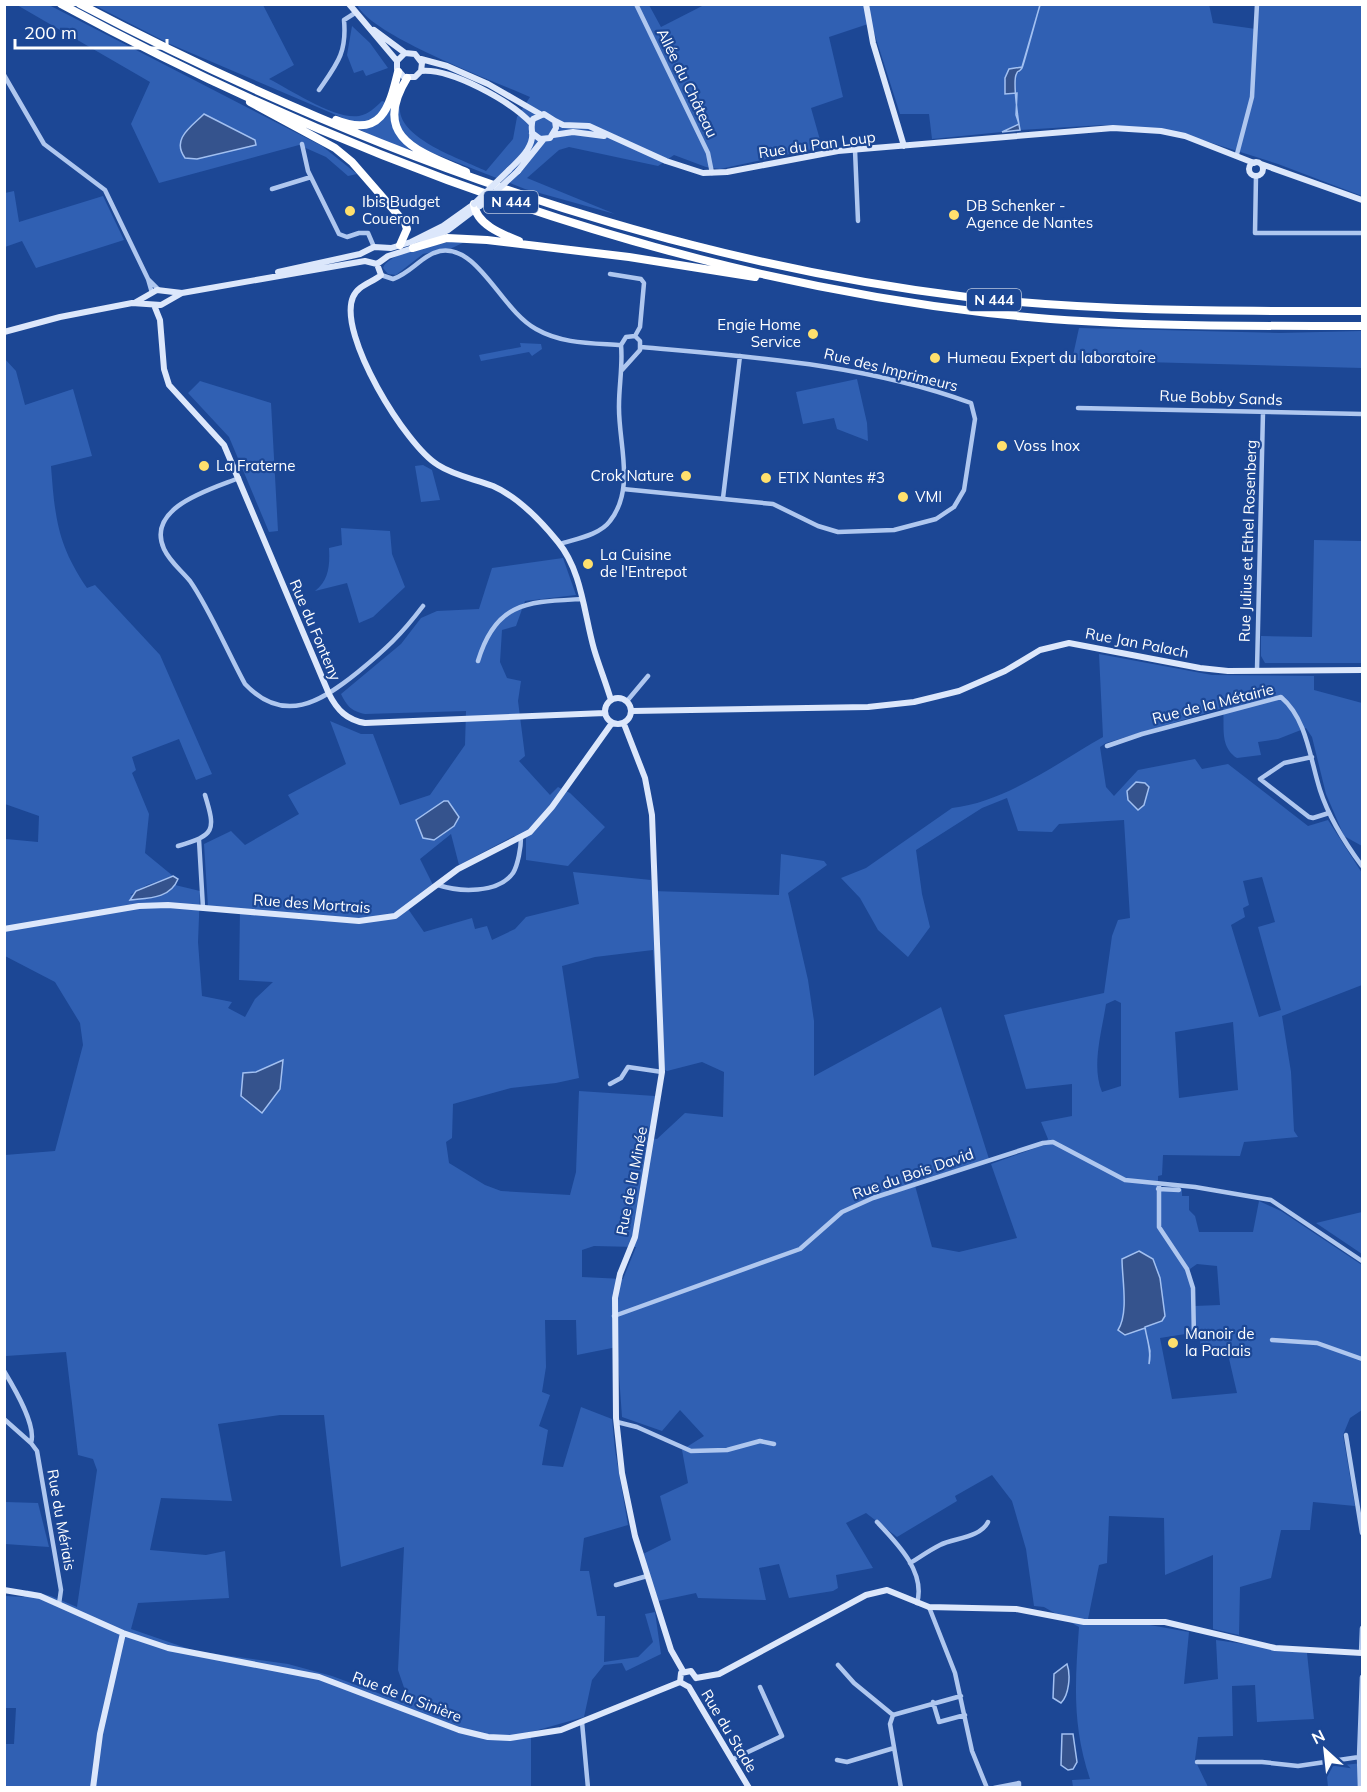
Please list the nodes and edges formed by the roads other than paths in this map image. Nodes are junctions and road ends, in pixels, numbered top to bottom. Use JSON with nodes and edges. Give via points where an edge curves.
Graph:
{"nodes":[{"id":1,"x":61,"y":4,"type":"edge"},
{"id":2,"x":80,"y":4,"type":"edge"},
{"id":3,"x":349,"y":4,"type":"edge"},
{"id":4,"x":636,"y":4,"type":"edge"},
{"id":5,"x":866,"y":4,"type":"edge"},
{"id":6,"x":1257,"y":4,"type":"edge"},
{"id":7,"x":354,"y":13,"type":"junction"},
{"id":8,"x":360,"y":19,"type":"junction"},
{"id":9,"x":405,"y":53,"type":"junction"},
{"id":10,"x":421,"y":59,"type":"junction"},
{"id":11,"x":397,"y":61,"type":"junction"},
{"id":12,"x":421,"y":71,"type":"junction"},
{"id":13,"x":398,"y":72,"type":"junction"},
{"id":14,"x":4,"y":75,"type":"edge"},
{"id":15,"x":407,"y":78,"type":"junction"},
{"id":16,"x":319,"y":90,"type":"dead end"},
{"id":17,"x":249,"y":98,"type":"junction"},
{"id":18,"x":294,"y":108,"type":"junction"},
{"id":19,"x":540,"y":114,"type":"junction"},
{"id":20,"x":555,"y":121,"type":"junction"},
{"id":21,"x":531,"y":123,"type":"junction"},
{"id":22,"x":532,"y":133,"type":"junction"},
{"id":23,"x":553,"y":135,"type":"junction"},
{"id":24,"x":611,"y":137,"type":"junction"},
{"id":25,"x":543,"y":140,"type":"junction"},
{"id":26,"x":302,"y":144,"type":"dead end"},
{"id":27,"x":904,"y":146,"type":"junction"},
{"id":28,"x":855,"y":150,"type":"junction"},
{"id":29,"x":1237,"y":154,"type":"junction"},
{"id":30,"x":1258,"y":163,"type":"junction"},
{"id":31,"x":1249,"y":169,"type":"junction"},
{"id":32,"x":1285,"y":171,"type":"junction"},
{"id":33,"x":712,"y":173,"type":"junction"},
{"id":34,"x":1259,"y":174,"type":"junction"},
{"id":35,"x":311,"y":177,"type":"junction"},
{"id":36,"x":476,"y":180,"type":"junction"},
{"id":37,"x":272,"y":189,"type":"dead end"},
{"id":38,"x":1362,"y":200,"type":"edge"},
{"id":39,"x":476,"y":207,"type":"junction"},
{"id":40,"x":858,"y":221,"type":"dead end"},
{"id":41,"x":1362,"y":233,"type":"edge"},
{"id":42,"x":400,"y":245,"type":"junction"},
{"id":43,"x":529,"y":245,"type":"junction"},
{"id":44,"x":374,"y":248,"type":"junction"},
{"id":45,"x":413,"y":248,"type":"junction"},
{"id":46,"x":384,"y":259,"type":"junction"},
{"id":47,"x":369,"y":261,"type":"junction"},
{"id":48,"x":377,"y":264,"type":"junction"},
{"id":49,"x":610,"y":274,"type":"dead end"},
{"id":50,"x":381,"y":275,"type":"junction"},
{"id":51,"x":266,"y":277,"type":"junction"},
{"id":52,"x":783,"y":278,"type":"junction"},
{"id":53,"x":157,"y":292,"type":"junction"},
{"id":54,"x":182,"y":293,"type":"junction"},
{"id":55,"x":164,"y":302,"type":"junction"},
{"id":56,"x":132,"y":303,"type":"junction"},
{"id":57,"x":154,"y":304,"type":"junction"},
{"id":58,"x":1362,"y":311,"type":"edge"},
{"id":59,"x":160,"y":320,"type":"junction"},
{"id":60,"x":1362,"y":326,"type":"edge"},
{"id":61,"x":4,"y":332,"type":"edge"},
{"id":62,"x":635,"y":336,"type":"junction"},
{"id":63,"x":621,"y":347,"type":"junction"},
{"id":64,"x":641,"y":347,"type":"junction"},
{"id":65,"x":638,"y":353,"type":"junction"},
{"id":66,"x":740,"y":356,"type":"junction"},
{"id":67,"x":622,"y":370,"type":"junction"},
{"id":68,"x":1078,"y":408,"type":"dead end"},
{"id":69,"x":1263,"y":412,"type":"junction"},
{"id":70,"x":1362,"y":414,"type":"edge"},
{"id":71,"x":238,"y":478,"type":"junction"},
{"id":72,"x":623,"y":489,"type":"junction"},
{"id":73,"x":723,"y":498,"type":"junction"},
{"id":74,"x":560,"y":544,"type":"junction"},
{"id":75,"x":582,"y":599,"type":"junction"},
{"id":76,"x":423,"y":606,"type":"dead end"},
{"id":77,"x":478,"y":661,"type":"dead end"},
{"id":78,"x":1257,"y":670,"type":"junction"},
{"id":79,"x":1362,"y":670,"type":"edge"},
{"id":80,"x":648,"y":676,"type":"dead end"},
{"id":81,"x":329,"y":694,"type":"junction"},
{"id":82,"x":612,"y":700,"type":"junction"},
{"id":83,"x":627,"y":701,"type":"junction"},
{"id":84,"x":632,"y":711,"type":"junction"},
{"id":85,"x":605,"y":713,"type":"junction"},
{"id":86,"x":612,"y":723,"type":"junction"},
{"id":87,"x":624,"y":723,"type":"junction"},
{"id":88,"x":1107,"y":746,"type":"dead end"},
{"id":89,"x":1312,"y":757,"type":"junction"},
{"id":90,"x":205,"y":795,"type":"dead end"},
{"id":91,"x":1329,"y":813,"type":"junction"},
{"id":92,"x":521,"y":837,"type":"junction"},
{"id":93,"x":199,"y":840,"type":"junction"},
{"id":94,"x":178,"y":846,"type":"dead end"},
{"id":95,"x":1362,"y":867,"type":"edge"},
{"id":96,"x":438,"y":885,"type":"junction"},
{"id":97,"x":203,"y":908,"type":"junction"},
{"id":98,"x":4,"y":929,"type":"edge"},
{"id":99,"x":662,"y":1072,"type":"junction"},
{"id":100,"x":610,"y":1084,"type":"dead end"},
{"id":101,"x":1159,"y":1186,"type":"junction"},
{"id":102,"x":1179,"y":1190,"type":"dead end"},
{"id":103,"x":1362,"y":1261,"type":"edge"},
{"id":104,"x":614,"y":1316,"type":"junction"},
{"id":105,"x":1194,"y":1338,"type":"dead end"},
{"id":106,"x":1272,"y":1340,"type":"dead end"},
{"id":107,"x":1362,"y":1359,"type":"edge"},
{"id":108,"x":4,"y":1371,"type":"edge"},
{"id":109,"x":4,"y":1419,"type":"edge"},
{"id":110,"x":617,"y":1422,"type":"junction"},
{"id":111,"x":1346,"y":1435,"type":"dead end"},
{"id":112,"x":31,"y":1443,"type":"junction"},
{"id":113,"x":774,"y":1444,"type":"dead end"},
{"id":114,"x":877,"y":1522,"type":"dead end"},
{"id":115,"x":988,"y":1522,"type":"dead end"},
{"id":116,"x":1362,"y":1533,"type":"edge"},
{"id":117,"x":910,"y":1563,"type":"junction"},
{"id":118,"x":646,"y":1576,"type":"junction"},
{"id":119,"x":616,"y":1585,"type":"dead end"},
{"id":120,"x":4,"y":1590,"type":"edge"},
{"id":121,"x":917,"y":1603,"type":"junction"},
{"id":122,"x":59,"y":1604,"type":"junction"},
{"id":123,"x":929,"y":1606,"type":"junction"},
{"id":124,"x":1362,"y":1628,"type":"edge"},
{"id":125,"x":123,"y":1633,"type":"junction"},
{"id":126,"x":1362,"y":1653,"type":"edge"},
{"id":127,"x":838,"y":1665,"type":"dead end"},
{"id":128,"x":683,"y":1671,"type":"junction"},
{"id":129,"x":1362,"y":1677,"type":"edge"},
{"id":130,"x":696,"y":1678,"type":"junction"},
{"id":131,"x":680,"y":1682,"type":"junction"},
{"id":132,"x":688,"y":1687,"type":"junction"},
{"id":133,"x":760,"y":1687,"type":"dead end"},
{"id":134,"x":961,"y":1696,"type":"junction"},
{"id":135,"x":933,"y":1702,"type":"junction"},
{"id":136,"x":893,"y":1715,"type":"junction"},
{"id":137,"x":965,"y":1715,"type":"junction"},
{"id":138,"x":582,"y":1722,"type":"junction"},
{"id":139,"x":788,"y":1734,"type":"dead end"},
{"id":140,"x":782,"y":1736,"type":"junction"},
{"id":141,"x":894,"y":1748,"type":"junction"},
{"id":142,"x":1359,"y":1757,"type":"junction"},
{"id":143,"x":733,"y":1759,"type":"junction"},
{"id":144,"x":837,"y":1760,"type":"dead end"},
{"id":145,"x":1197,"y":1762,"type":"dead end"},
{"id":146,"x":93,"y":1788,"type":"edge"},
{"id":147,"x":588,"y":1788,"type":"edge"},
{"id":148,"x":749,"y":1788,"type":"edge"},
{"id":149,"x":901,"y":1788,"type":"edge"},
{"id":150,"x":987,"y":1788,"type":"edge"},
{"id":151,"x":994,"y":1788,"type":"edge"},
{"id":152,"x":1019,"y":1788,"type":"edge"},
{"id":153,"x":1360,"y":1788,"type":"edge"}],
"edges":[{"from":1,"to":17,"type":"highway","number":"N 444"},
{"from":2,"to":18,"type":"highway","number":"N 444"},
{"from":3,"to":7,"type":"street"},
{"from":4,"to":33,"type":"street","name":"Allée du Château","via":[[708,153]]},
{"from":5,"to":27,"type":"street","via":[[873,43]]},
{"from":6,"to":29,"type":"street","via":[[1252,97]]},
{"from":7,"to":8,"type":"street"},
{"from":7,"to":16,"type":"street","via":[[344,20],[344,48]]},
{"from":8,"to":9,"type":"street"},
{"from":8,"to":11,"type":"street"},
{"from":9,"to":10,"type":"street"},
{"from":9,"to":11,"type":"street"},
{"from":10,"to":12,"type":"street"},
{"from":10,"to":19,"type":"street","via":[[488,84]]},
{"from":11,"to":13,"type":"street"},
{"from":12,"to":15,"type":"street"},
{"from":12,"to":21,"type":"street","via":[[438,71],[505,102]]},
{"from":13,"to":15,"type":"street"},
{"from":13,"to":18,"type":"highway","via":[[389,106],[382,117],[365,126],[342,123],[299,105]]},
{"from":14,"to":53,"type":"street","via":[[44,144],[105,190]]},
{"from":15,"to":36,"type":"highway","via":[[393,112],[402,138],[416,150],[474,175]]},
{"from":17,"to":42,"type":"highway","via":[[250,103],[335,148],[352,162],[405,223],[407,230]]},
{"from":17,"to":52,"type":"highway","number":"N 444","via":[[377,152],[509,201],[633,240]]},
{"from":18,"to":36,"type":"highway","number":"N 444"},
{"from":19,"to":20,"type":"street"},
{"from":19,"to":21,"type":"street"},
{"from":20,"to":23,"type":"street"},
{"from":20,"to":24,"type":"street","name":"Rue du Pan Loup","via":[[589,126]]},
{"from":21,"to":22,"type":"street"},
{"from":22,"to":25,"type":"street"},
{"from":22,"to":39,"type":"street","bridge":true,"via":[[524,156]]},
{"from":23,"to":24,"type":"street","name":"Rue du Pan Loup","via":[[580,132]]},
{"from":23,"to":25,"type":"street"},
{"from":24,"to":33,"type":"street","name":"Rue du Pan Loup","via":[[683,168]]},
{"from":25,"to":39,"type":"street","bridge":true,"via":[[518,171]]},
{"from":26,"to":35,"type":"street"},
{"from":27,"to":28,"type":"street","name":"Rue du Pan Loup"},
{"from":27,"to":29,"type":"street","name":"Rue du Pan Loup","via":[[1113,128],[1185,136]]},
{"from":28,"to":33,"type":"street","name":"Rue du Pan Loup"},
{"from":28,"to":40,"type":"street"},
{"from":29,"to":30,"type":"street","name":"Rue du Pan Loup"},
{"from":29,"to":31,"type":"street"},
{"from":30,"to":31,"type":"street"},
{"from":30,"to":32,"type":"street","name":"Rue du Pan Loup"},
{"from":30,"to":34,"type":"street"},
{"from":31,"to":34,"type":"street"},
{"from":32,"to":34,"type":"street"},
{"from":32,"to":38,"type":"street","name":"Rue du Pan Loup"},
{"from":34,"to":41,"type":"street","via":[[1255,233]]},
{"from":35,"to":37,"type":"street"},
{"from":35,"to":44,"type":"street","via":[[339,234],[347,237],[368,233]]},
{"from":36,"to":58,"type":"highway","number":"N 444","via":[[687,244],[814,273],[911,289],[1108,309]]},
{"from":39,"to":42,"type":"street"},
{"from":39,"to":43,"type":"highway","via":[[491,228]]},
{"from":39,"to":45,"type":"street","via":[[448,230]]},
{"from":42,"to":44,"type":"street"},
{"from":43,"to":45,"type":"highway","via":[[447,238]]},
{"from":43,"to":52,"type":"highway","via":[[680,264],[775,281]]},
{"from":44,"to":46,"type":"street"},
{"from":44,"to":47,"type":"street"},
{"from":44,"to":51,"type":"street"},
{"from":45,"to":46,"type":"street"},
{"from":46,"to":48,"type":"street"},
{"from":47,"to":48,"type":"street"},
{"from":47,"to":51,"type":"street"},
{"from":48,"to":50,"type":"street"},
{"from":49,"to":62,"type":"street","via":[[641,279],[644,283],[640,327]]},
{"from":50,"to":63,"type":"street","via":[[393,279],[433,254],[460,252],[475,262],[513,313],[537,330],[560,340]]},
{"from":50,"to":74,"type":"street","via":[[353,296],[352,321],[365,364],[410,440],[438,465],[510,495]]},
{"from":51,"to":54,"type":"street"},
{"from":52,"to":60,"type":"highway","number":"N 444","via":[[878,297],[1026,317],[1153,324]]},
{"from":53,"to":54,"type":"street"},
{"from":53,"to":55,"type":"street"},
{"from":53,"to":56,"type":"street"},
{"from":53,"to":57,"type":"street","name":"Rue du Fonteny"},
{"from":54,"to":55,"type":"street"},
{"from":55,"to":57,"type":"street"},
{"from":55,"to":59,"type":"street","name":"Rue du Fonteny"},
{"from":56,"to":57,"type":"street"},
{"from":56,"to":61,"type":"street"},
{"from":57,"to":59,"type":"street","name":"Rue du Fonteny"},
{"from":59,"to":71,"type":"street","name":"Rue du Fonteny","via":[[169,385],[224,445]]},
{"from":62,"to":63,"type":"street","via":[[626,337]]},
{"from":62,"to":64,"type":"street"},
{"from":63,"to":65,"type":"street","via":[[628,355]]},
{"from":63,"to":67,"type":"street"},
{"from":64,"to":65,"type":"street"},
{"from":64,"to":66,"type":"street","name":"Rue des Imprimeurs"},
{"from":65,"to":67,"type":"street"},
{"from":66,"to":73,"type":"street"},
{"from":66,"to":73,"type":"street","name":"Rue des Imprimeurs","via":[[809,362],[865,373],[971,403],[975,419],[964,490],[954,507],[936,519],[880,532],[838,532],[773,504]]},
{"from":67,"to":72,"type":"street","via":[[619,406]]},
{"from":68,"to":69,"type":"street","name":"Rue Bobby Sands"},
{"from":69,"to":70,"type":"street","name":"Rue Bobby Sands"},
{"from":69,"to":78,"type":"street","name":"Rue Julius et Ethel Rosenberg"},
{"from":71,"to":81,"type":"street","name":"Rue du Fonteny"},
{"from":71,"to":81,"type":"street","via":[[182,502],[171,511],[163,528],[162,545],[190,582],[244,684],[253,693],[284,706],[299,706]]},
{"from":72,"to":73,"type":"street","name":"Rue des Imprimeurs"},
{"from":72,"to":74,"type":"street","via":[[610,521],[603,528]]},
{"from":74,"to":75,"type":"street","via":[[578,580]]},
{"from":75,"to":77,"type":"street","via":[[519,605],[487,634]]},
{"from":75,"to":82,"type":"street","via":[[593,647]]},
{"from":76,"to":81,"type":"street","via":[[391,646]]},
{"from":78,"to":79,"type":"street","name":"Rue Jan Palach"},
{"from":78,"to":84,"type":"street","name":"Rue Jan Palach","via":[[1200,668],[1069,643],[1040,650],[959,691],[914,702],[868,707]]},
{"from":80,"to":83,"type":"street"},
{"from":81,"to":85,"type":"street","name":"Rue du Fonteny","via":[[340,712],[365,723]]},
{"from":82,"to":83,"type":"street"},
{"from":82,"to":85,"type":"street"},
{"from":83,"to":84,"type":"street"},
{"from":84,"to":87,"type":"street"},
{"from":85,"to":86,"type":"street"},
{"from":86,"to":87,"type":"street"},
{"from":86,"to":92,"type":"street","name":"Rue des Mortrais","via":[[552,807],[536,827]]},
{"from":87,"to":99,"type":"street","name":"Rue de la Minée","via":[[645,778],[652,815]]},
{"from":88,"to":89,"type":"street","name":"Rue de la Métairie","via":[[1281,697],[1306,737]]},
{"from":89,"to":91,"type":"street","name":"Rue de la Métairie"},
{"from":89,"to":91,"type":"street","via":[[1284,763],[1260,779],[1309,817]]},
{"from":90,"to":93,"type":"street","via":[[212,829]]},
{"from":91,"to":95,"type":"street","name":"Rue de la Métairie"},
{"from":92,"to":96,"type":"street","name":"Rue des Mortrais","via":[[458,869]]},
{"from":92,"to":96,"type":"street","via":[[510,876],[481,890]]},
{"from":93,"to":94,"type":"street"},
{"from":93,"to":97,"type":"street"},
{"from":96,"to":97,"type":"street","name":"Rue des Mortrais","via":[[394,916],[371,921]]},
{"from":97,"to":98,"type":"street","name":"Rue des Mortrais","via":[[139,906]]},
{"from":99,"to":100,"type":"street","via":[[628,1067],[621,1078]]},
{"from":99,"to":104,"type":"street","name":"Rue de la Minée","via":[[645,1189],[635,1237],[620,1274]]},
{"from":101,"to":102,"type":"street"},
{"from":101,"to":103,"type":"street","via":[[1195,1187],[1271,1200]]},
{"from":101,"to":104,"type":"street","name":"Rue du Bois David","via":[[1125,1180],[1053,1142],[1043,1143],[873,1198],[842,1212],[800,1249]]},
{"from":101,"to":105,"type":"street","via":[[1160,1227],[1187,1269],[1193,1288]]},
{"from":104,"to":110,"type":"street","name":"Rue de la Minée"},
{"from":106,"to":107,"type":"street","via":[[1317,1343]]},
{"from":108,"to":112,"type":"street","name":"Rue du Mériais","via":[[25,1412]]},
{"from":109,"to":112,"type":"street","name":"Rue du Mériais"},
{"from":110,"to":113,"type":"street","via":[[691,1451],[727,1450],[760,1441]]},
{"from":110,"to":118,"type":"street","name":"Rue de la Minée","via":[[628,1504]]},
{"from":111,"to":116,"type":"street"},
{"from":112,"to":122,"type":"street","name":"Rue du Mériais","via":[[37,1451],[61,1590]]},
{"from":114,"to":117,"type":"street"},
{"from":115,"to":117,"type":"street","via":[[970,1536],[939,1545]]},
{"from":117,"to":121,"type":"street","via":[[920,1591]]},
{"from":118,"to":119,"type":"street"},
{"from":118,"to":128,"type":"street","name":"Rue de la Minée","via":[[671,1650]]},
{"from":120,"to":122,"type":"street","name":"Rue de la Sinière","via":[[40,1596]]},
{"from":121,"to":123,"type":"street"},
{"from":121,"to":130,"type":"street","via":[[887,1590],[874,1591],[736,1666],[710,1677]]},
{"from":122,"to":125,"type":"street","name":"Rue de la Sinière"},
{"from":123,"to":126,"type":"street","via":[[1016,1609],[1098,1623],[1166,1622],[1275,1648]]},
{"from":123,"to":134,"type":"street"},
{"from":124,"to":126,"type":"street"},
{"from":125,"to":138,"type":"street","name":"Rue de la Sinière","via":[[204,1657],[319,1677],[459,1731],[488,1737],[538,1735]]},
{"from":125,"to":146,"type":"street","via":[[100,1734]]},
{"from":127,"to":136,"type":"street"},
{"from":128,"to":130,"type":"street","via":[[691,1671]]},
{"from":128,"to":131,"type":"street"},
{"from":129,"to":142,"type":"street"},
{"from":130,"to":132,"type":"street"},
{"from":131,"to":132,"type":"street"},
{"from":131,"to":138,"type":"street","name":"Rue de la Sinière"},
{"from":132,"to":143,"type":"street","name":"Rue du Stade"},
{"from":133,"to":140,"type":"street"},
{"from":134,"to":135,"type":"street"},
{"from":134,"to":137,"type":"street"},
{"from":135,"to":136,"type":"street"},
{"from":135,"to":137,"type":"street","via":[[941,1723]]},
{"from":136,"to":141,"type":"street","via":[[890,1724]]},
{"from":137,"to":150,"type":"street","via":[[975,1760]]},
{"from":138,"to":147,"type":"street"},
{"from":139,"to":140,"type":"street"},
{"from":140,"to":143,"type":"street"},
{"from":141,"to":144,"type":"street","via":[[847,1762]]},
{"from":141,"to":149,"type":"street"},
{"from":142,"to":145,"type":"street","via":[[1298,1766]]},
{"from":142,"to":153,"type":"street"},
{"from":143,"to":148,"type":"street","name":"Rue du Stade"},
{"from":151,"to":152,"type":"street","via":[[1019,1784]]}]}
